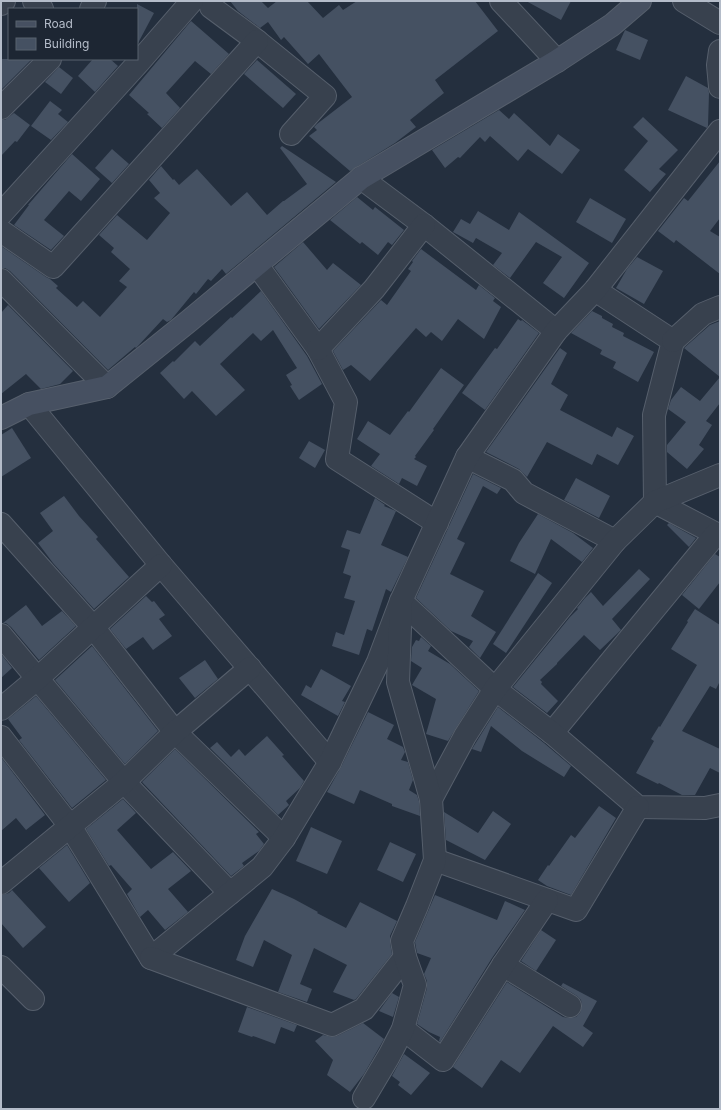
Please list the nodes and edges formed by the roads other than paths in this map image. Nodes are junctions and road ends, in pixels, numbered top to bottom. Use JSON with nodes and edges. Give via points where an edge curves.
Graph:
{"nodes":[{"id":1,"x":4,"y":1,"type":"edge"},
{"id":2,"x":501,"y":1,"type":"edge"},
{"id":3,"x":640,"y":1,"type":"edge"},
{"id":4,"x":684,"y":1,"type":"edge"},
{"id":5,"x":206,"y":2,"type":"edge"},
{"id":6,"x":1,"y":4,"type":"edge"},
{"id":7,"x":720,"y":23,"type":"edge"},
{"id":8,"x":257,"y":41,"type":"junction"},
{"id":9,"x":720,"y":51,"type":"edge"},
{"id":10,"x":49,"y":60,"type":"edge"},
{"id":11,"x":138,"y":60,"type":"edge"},
{"id":12,"x":557,"y":61,"type":"junction"},
{"id":13,"x":720,"y":87,"type":"edge"},
{"id":14,"x":1,"y":108,"type":"edge"},
{"id":15,"x":720,"y":131,"type":"edge"},
{"id":16,"x":290,"y":134,"type":"dead end"},
{"id":17,"x":361,"y":178,"type":"junction"},
{"id":18,"x":1,"y":214,"type":"edge"},
{"id":19,"x":424,"y":225,"type":"junction"},
{"id":20,"x":1,"y":231,"type":"edge"},
{"id":21,"x":257,"y":265,"type":"junction"},
{"id":22,"x":1,"y":280,"type":"edge"},
{"id":23,"x":594,"y":290,"type":"junction"},
{"id":24,"x":720,"y":307,"type":"edge"},
{"id":25,"x":556,"y":331,"type":"junction"},
{"id":26,"x":673,"y":341,"type":"junction"},
{"id":27,"x":318,"y":349,"type":"junction"},
{"id":28,"x":107,"y":387,"type":"junction"},
{"id":29,"x":29,"y":404,"type":"junction"},
{"id":30,"x":1,"y":418,"type":"edge"},
{"id":31,"x":467,"y":457,"type":"junction"},
{"id":32,"x":720,"y":475,"type":"edge"},
{"id":33,"x":655,"y":502,"type":"junction"},
{"id":34,"x":437,"y":523,"type":"junction"},
{"id":35,"x":1,"y":524,"type":"edge"},
{"id":36,"x":718,"y":535,"type":"edge"},
{"id":37,"x":615,"y":541,"type":"junction"},
{"id":38,"x":161,"y":565,"type":"junction"},
{"id":39,"x":401,"y":601,"type":"junction"},
{"id":40,"x":93,"y":627,"type":"junction"},
{"id":41,"x":1,"y":635,"type":"edge"},
{"id":42,"x":250,"y":668,"type":"junction"},
{"id":43,"x":38,"y":678,"type":"junction"},
{"id":44,"x":495,"y":689,"type":"junction"},
{"id":45,"x":1,"y":709,"type":"edge"},
{"id":46,"x":175,"y":732,"type":"junction"},
{"id":47,"x":552,"y":732,"type":"junction"},
{"id":48,"x":1,"y":737,"type":"edge"},
{"id":49,"x":330,"y":762,"type":"junction"},
{"id":50,"x":124,"y":782,"type":"junction"},
{"id":51,"x":431,"y":799,"type":"junction"},
{"id":52,"x":720,"y":805,"type":"edge"},
{"id":53,"x":638,"y":807,"type":"junction"},
{"id":54,"x":70,"y":826,"type":"junction"},
{"id":55,"x":284,"y":838,"type":"junction"},
{"id":56,"x":435,"y":860,"type":"junction"},
{"id":57,"x":3,"y":876,"type":"edge"},
{"id":58,"x":230,"y":893,"type":"junction"},
{"id":59,"x":548,"y":900,"type":"junction"},
{"id":60,"x":405,"y":957,"type":"junction"},
{"id":61,"x":151,"y":958,"type":"junction"},
{"id":62,"x":503,"y":965,"type":"junction"},
{"id":63,"x":1,"y":967,"type":"edge"},
{"id":64,"x":33,"y":999,"type":"dead end"},
{"id":65,"x":570,"y":1006,"type":"dead end"},
{"id":66,"x":403,"y":1029,"type":"junction"},
{"id":67,"x":364,"y":1098,"type":"dead end"}],
"edges":[{"from":1,"to":6,"type":"street"},
{"from":2,"to":12,"type":"street"},
{"from":3,"to":12,"type":"main road","via":[[612,25]]},
{"from":4,"to":7,"type":"street"},
{"from":5,"to":8,"type":"street"},
{"from":5,"to":11,"type":"street"},
{"from":8,"to":16,"type":"street","via":[[325,96]]},
{"from":8,"to":20,"type":"street","via":[[54,268]]},
{"from":9,"to":13,"type":"street"},
{"from":10,"to":14,"type":"street"},
{"from":11,"to":18,"type":"street"},
{"from":12,"to":17,"type":"main road"},
{"from":15,"to":23,"type":"street"},
{"from":17,"to":19,"type":"street"},
{"from":17,"to":21,"type":"main road"},
{"from":19,"to":25,"type":"street"},
{"from":19,"to":27,"type":"street","via":[[374,289]]},
{"from":21,"to":27,"type":"street"},
{"from":21,"to":28,"type":"main road"},
{"from":22,"to":28,"type":"street"},
{"from":23,"to":25,"type":"street"},
{"from":23,"to":26,"type":"street"},
{"from":24,"to":26,"type":"street","via":[[703,314]]},
{"from":25,"to":31,"type":"street"},
{"from":26,"to":33,"type":"street","via":[[654,415]]},
{"from":27,"to":34,"type":"street","via":[[346,402],[337,459]]},
{"from":28,"to":29,"type":"main road"},
{"from":29,"to":30,"type":"main road"},
{"from":29,"to":38,"type":"street"},
{"from":31,"to":34,"type":"street"},
{"from":31,"to":37,"type":"street","via":[[513,480],[524,493]]},
{"from":32,"to":33,"type":"street"},
{"from":33,"to":36,"type":"street"},
{"from":33,"to":37,"type":"street"},
{"from":34,"to":39,"type":"street"},
{"from":35,"to":40,"type":"street"},
{"from":36,"to":47,"type":"street"},
{"from":37,"to":44,"type":"street"},
{"from":38,"to":40,"type":"street"},
{"from":38,"to":42,"type":"street"},
{"from":39,"to":44,"type":"street"},
{"from":39,"to":49,"type":"street","via":[[378,662]]},
{"from":39,"to":51,"type":"street","via":[[398,682]]},
{"from":40,"to":43,"type":"street"},
{"from":40,"to":46,"type":"street"},
{"from":41,"to":43,"type":"street"},
{"from":42,"to":46,"type":"street"},
{"from":42,"to":49,"type":"street"},
{"from":43,"to":45,"type":"street"},
{"from":43,"to":50,"type":"street"},
{"from":44,"to":47,"type":"street"},
{"from":44,"to":51,"type":"street","via":[[465,736]]},
{"from":46,"to":50,"type":"street"},
{"from":46,"to":55,"type":"street"},
{"from":47,"to":53,"type":"street"},
{"from":48,"to":54,"type":"street"},
{"from":49,"to":55,"type":"street"},
{"from":50,"to":54,"type":"street"},
{"from":50,"to":58,"type":"street"},
{"from":51,"to":56,"type":"street"},
{"from":52,"to":53,"type":"street","via":[[705,808]]},
{"from":53,"to":59,"type":"street","via":[[576,910]]},
{"from":54,"to":57,"type":"street"},
{"from":54,"to":61,"type":"street"},
{"from":55,"to":58,"type":"street","via":[[262,867]]},
{"from":56,"to":59,"type":"street"},
{"from":56,"to":60,"type":"street","via":[[402,941]]},
{"from":58,"to":61,"type":"street"},
{"from":59,"to":62,"type":"street"},
{"from":60,"to":61,"type":"street","via":[[364,1009],[332,1025]]},
{"from":60,"to":66,"type":"street","via":[[415,985]]},
{"from":62,"to":65,"type":"street"},
{"from":62,"to":66,"type":"street","via":[[443,1060]]},
{"from":63,"to":64,"type":"street"},
{"from":66,"to":67,"type":"street"}]}
